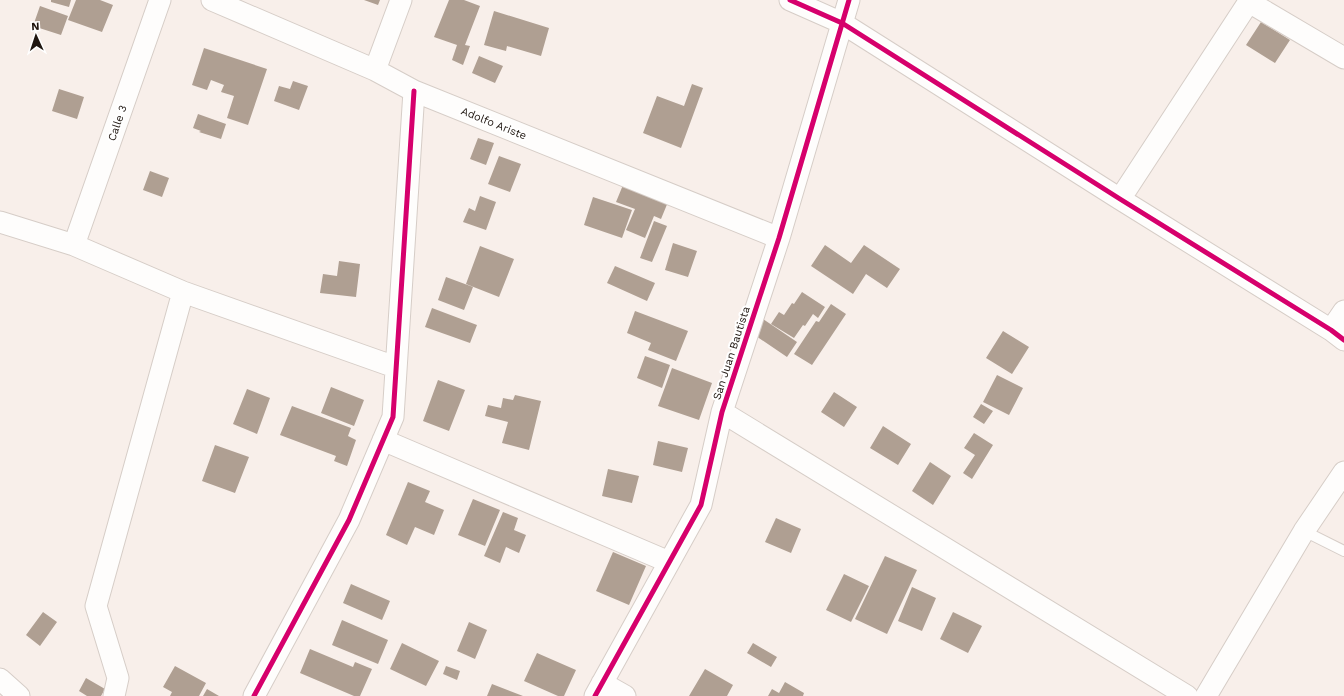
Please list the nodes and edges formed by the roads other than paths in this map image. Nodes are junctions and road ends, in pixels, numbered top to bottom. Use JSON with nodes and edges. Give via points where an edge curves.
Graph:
{"nodes":[{"id":1,"x":160,"y":0,"type":"edge"},
{"id":2,"x":212,"y":0,"type":"edge"},
{"id":3,"x":401,"y":0,"type":"edge"},
{"id":4,"x":790,"y":0,"type":"edge"},
{"id":5,"x":849,"y":0,"type":"edge"},
{"id":6,"x":1250,"y":1,"type":"edge"},
{"id":7,"x":842,"y":23,"type":"junction"},
{"id":8,"x":1344,"y":58,"type":"edge"},
{"id":9,"x":375,"y":70,"type":"junction"},
{"id":10,"x":414,"y":91,"type":"junction"},
{"id":11,"x":1120,"y":199,"type":"junction"},
{"id":12,"x":0,"y":222,"type":"edge"},
{"id":13,"x":779,"y":238,"type":"junction"},
{"id":14,"x":74,"y":245,"type":"junction"},
{"id":15,"x":183,"y":292,"type":"junction"},
{"id":16,"x":1344,"y":311,"type":"edge"},
{"id":17,"x":1338,"y":335,"type":"edge"},
{"id":18,"x":395,"y":367,"type":"junction"},
{"id":19,"x":722,"y":412,"type":"junction"},
{"id":20,"x":383,"y":440,"type":"junction"},
{"id":21,"x":1344,"y":472,"type":"edge"},
{"id":22,"x":1304,"y":531,"type":"junction"},
{"id":23,"x":1344,"y":551,"type":"edge"},
{"id":24,"x":669,"y":562,"type":"junction"},
{"id":25,"x":0,"y":679,"type":"edge"},
{"id":26,"x":598,"y":689,"type":"edge"},
{"id":27,"x":19,"y":696,"type":"edge"},
{"id":28,"x":114,"y":696,"type":"edge"},
{"id":29,"x":254,"y":696,"type":"edge"},
{"id":30,"x":625,"y":696,"type":"edge"},
{"id":31,"x":1187,"y":696,"type":"edge"},
{"id":32,"x":1206,"y":696,"type":"edge"}],
"edges":[{"from":1,"to":14,"type":"street","name":"Calle 3"},
{"from":2,"to":9,"type":"street","name":"Adolfo Ariste"},
{"from":3,"to":9,"type":"street"},
{"from":4,"to":7,"type":"street"},
{"from":5,"to":7,"type":"street","name":"San Juan Bautista"},
{"from":6,"to":8,"type":"street"},
{"from":6,"to":11,"type":"street"},
{"from":7,"to":11,"type":"street"},
{"from":7,"to":13,"type":"street","name":"San Juan Bautista"},
{"from":9,"to":10,"type":"street","name":"Adolfo Ariste"},
{"from":10,"to":13,"type":"street","name":"Adolfo Ariste"},
{"from":10,"to":18,"type":"street"},
{"from":11,"to":17,"type":"street"},
{"from":12,"to":14,"type":"street"},
{"from":13,"to":19,"type":"street","name":"San Juan Bautista"},
{"from":14,"to":15,"type":"street"},
{"from":15,"to":18,"type":"street"},
{"from":15,"to":28,"type":"street","via":[[96,606],[118,678]]},
{"from":16,"to":17,"type":"street"},
{"from":18,"to":20,"type":"street","via":[[393,417]]},
{"from":19,"to":24,"type":"street","name":"San Juan Bautista","via":[[701,505]]},
{"from":19,"to":31,"type":"street"},
{"from":20,"to":24,"type":"street"},
{"from":20,"to":29,"type":"street","via":[[349,520]]},
{"from":21,"to":22,"type":"street"},
{"from":22,"to":23,"type":"lane"},
{"from":22,"to":32,"type":"street"},
{"from":24,"to":26,"type":"street","name":"San Juan Bautista"},
{"from":25,"to":27,"type":"street"},
{"from":26,"to":30,"type":"street"}]}
